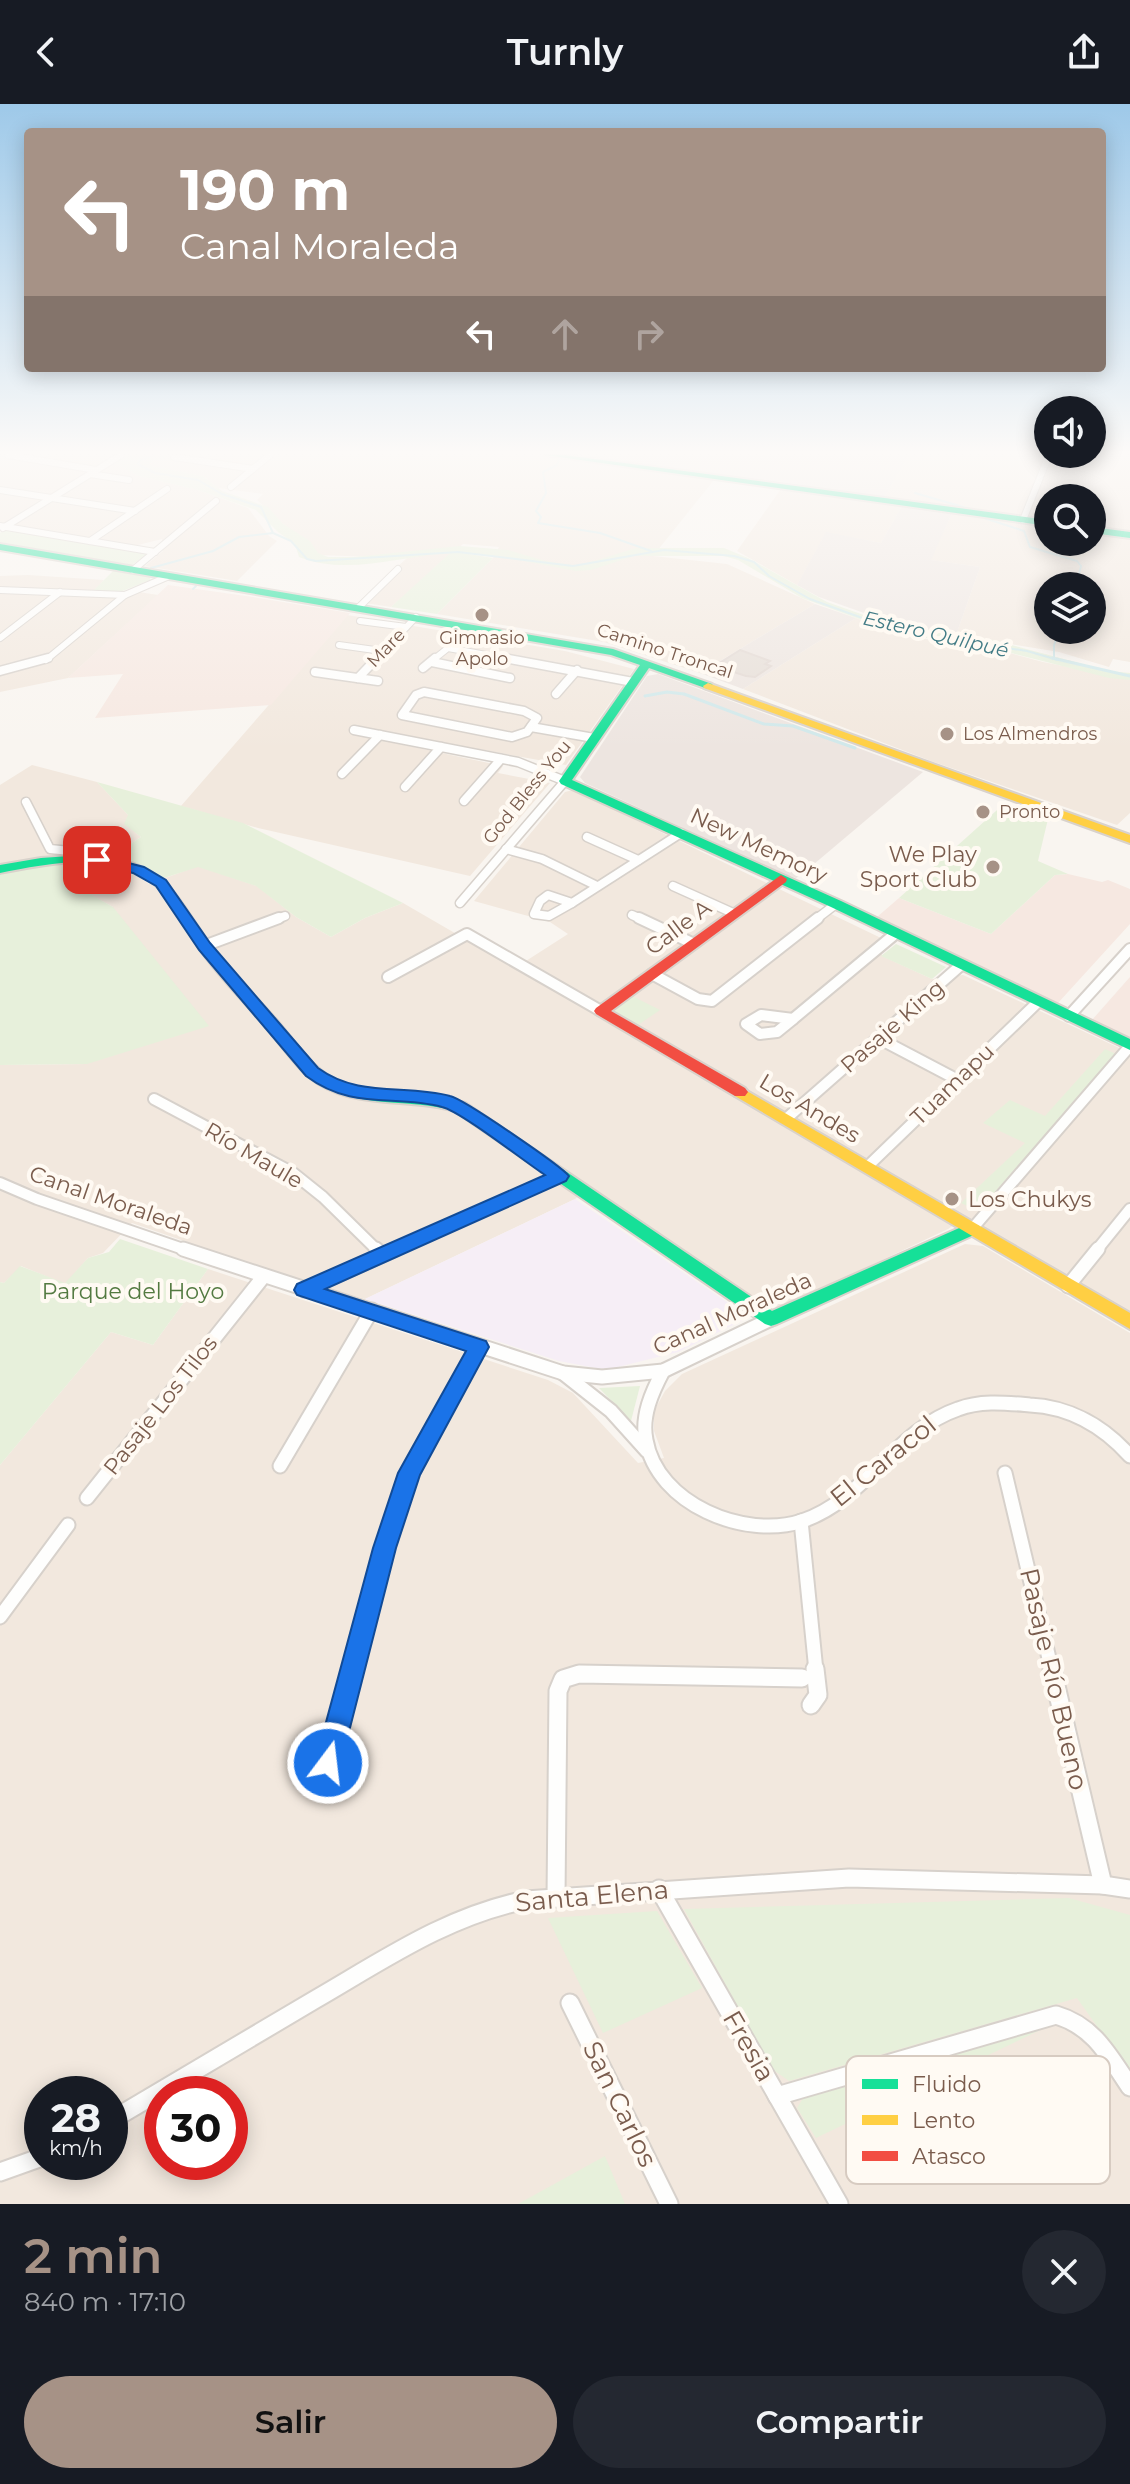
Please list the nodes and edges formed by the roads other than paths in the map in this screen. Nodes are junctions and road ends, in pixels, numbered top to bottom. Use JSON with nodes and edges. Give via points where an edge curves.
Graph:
{"nodes":[{"id":1,"x":35,"y":553,"type":"edge"},
{"id":2,"x":154,"y":553,"type":"edge"},
{"id":3,"x":398,"y":569,"type":"dead end"},
{"id":4,"x":133,"y":570,"type":"junction"},
{"id":5,"x":169,"y":576,"type":"junction"},
{"id":6,"x":0,"y":590,"type":"edge"},
{"id":7,"x":60,"y":592,"type":"junction"},
{"id":8,"x":125,"y":595,"type":"junction"},
{"id":9,"x":359,"y":614,"type":"junction"},
{"id":10,"x":411,"y":622,"type":"junction"},
{"id":11,"x":0,"y":638,"type":"edge"},
{"id":12,"x":339,"y":645,"type":"dead end"},
{"id":13,"x":382,"y":651,"type":"junction"},
{"id":14,"x":527,"y":661,"type":"junction"},
{"id":15,"x":432,"y":662,"type":"junction"},
{"id":16,"x":647,"y":663,"type":"junction"},
{"id":17,"x":423,"y":668,"type":"dead end"},
{"id":18,"x":577,"y":670,"type":"junction"},
{"id":19,"x":0,"y":671,"type":"edge"},
{"id":20,"x":315,"y":672,"type":"dead end"},
{"id":21,"x":358,"y":678,"type":"junction"},
{"id":22,"x":378,"y":681,"type":"dead end"},
{"id":23,"x":633,"y":682,"type":"junction"},
{"id":24,"x":556,"y":694,"type":"dead end"},
{"id":25,"x":531,"y":727,"type":"junction"},
{"id":26,"x":354,"y":730,"type":"dead end"},
{"id":27,"x":380,"y":735,"type":"junction"},
{"id":28,"x":594,"y":738,"type":"junction"},
{"id":29,"x":441,"y":747,"type":"junction"},
{"id":30,"x":501,"y":759,"type":"junction"},
{"id":31,"x":342,"y":774,"type":"dead end"},
{"id":32,"x":565,"y":781,"type":"junction"},
{"id":33,"x":405,"y":787,"type":"dead end"},
{"id":34,"x":464,"y":801,"type":"dead end"},
{"id":35,"x":26,"y":802,"type":"dead end"},
{"id":36,"x":681,"y":833,"type":"junction"},
{"id":37,"x":587,"y":837,"type":"dead end"},
{"id":38,"x":1130,"y":839,"type":"edge"},
{"id":39,"x":506,"y":849,"type":"junction"},
{"id":40,"x":97,"y":860,"type":"junction"},
{"id":41,"x":638,"y":860,"type":"junction"},
{"id":42,"x":0,"y":869,"type":"edge"},
{"id":43,"x":781,"y":879,"type":"junction"},
{"id":44,"x":597,"y":886,"type":"junction"},
{"id":45,"x":673,"y":886,"type":"dead end"},
{"id":46,"x":460,"y":903,"type":"dead end"},
{"id":47,"x":572,"y":903,"type":"dead end"},
{"id":48,"x":836,"y":904,"type":"junction"},
{"id":49,"x":733,"y":913,"type":"junction"},
{"id":50,"x":632,"y":915,"type":"dead end"},
{"id":51,"x":285,"y":916,"type":"dead end"},
{"id":52,"x":895,"y":934,"type":"junction"},
{"id":53,"x":692,"y":943,"type":"junction"},
{"id":54,"x":204,"y":946,"type":"junction"},
{"id":55,"x":1130,"y":949,"type":"edge"},
{"id":56,"x":961,"y":965,"type":"junction"},
{"id":57,"x":652,"y":974,"type":"junction"},
{"id":58,"x":388,"y":977,"type":"dead end"},
{"id":59,"x":1038,"y":1002,"type":"junction"},
{"id":60,"x":601,"y":1011,"type":"junction"},
{"id":61,"x":1069,"y":1016,"type":"junction"},
{"id":62,"x":793,"y":1019,"type":"dead end"},
{"id":63,"x":878,"y":1038,"type":"junction"},
{"id":64,"x":1130,"y":1046,"type":"edge"},
{"id":65,"x":956,"y":1079,"type":"junction"},
{"id":66,"x":154,"y":1099,"type":"dead end"},
{"id":67,"x":787,"y":1118,"type":"junction"},
{"id":68,"x":867,"y":1167,"type":"junction"},
{"id":69,"x":559,"y":1176,"type":"junction"},
{"id":70,"x":0,"y":1183,"type":"edge"},
{"id":71,"x":1130,"y":1209,"type":"edge"},
{"id":72,"x":972,"y":1229,"type":"junction"},
{"id":73,"x":381,"y":1254,"type":"junction"},
{"id":74,"x":264,"y":1276,"type":"junction"},
{"id":75,"x":1068,"y":1286,"type":"junction"},
{"id":76,"x":304,"y":1290,"type":"junction"},
{"id":77,"x":372,"y":1310,"type":"junction"},
{"id":78,"x":771,"y":1319,"type":"junction"},
{"id":79,"x":1130,"y":1322,"type":"edge"},
{"id":80,"x":479,"y":1347,"type":"junction"},
{"id":81,"x":663,"y":1371,"type":"junction"},
{"id":82,"x":563,"y":1373,"type":"junction"},
{"id":83,"x":649,"y":1452,"type":"junction"},
{"id":84,"x":1130,"y":1456,"type":"edge"},
{"id":85,"x":280,"y":1466,"type":"dead end"},
{"id":86,"x":1005,"y":1473,"type":"dead end"},
{"id":87,"x":87,"y":1498,"type":"dead end"},
{"id":88,"x":801,"y":1521,"type":"junction"},
{"id":89,"x":68,"y":1525,"type":"dead end"},
{"id":90,"x":0,"y":1617,"type":"edge"},
{"id":91,"x":802,"y":1678,"type":"dead end"},
{"id":92,"x":811,"y":1705,"type":"dead end"},
{"id":93,"x":321,"y":1790,"type":"dead end"},
{"id":94,"x":1103,"y":1885,"type":"junction"},
{"id":95,"x":659,"y":1889,"type":"junction"},
{"id":96,"x":1130,"y":1889,"type":"edge"},
{"id":97,"x":556,"y":1898,"type":"junction"},
{"id":98,"x":570,"y":2003,"type":"dead end"},
{"id":99,"x":915,"y":2056,"type":"edge"},
{"id":100,"x":1109,"y":2056,"type":"edge"},
{"id":101,"x":1110,"y":2058,"type":"edge"},
{"id":102,"x":846,"y":2076,"type":"edge"},
{"id":103,"x":1130,"y":2087,"type":"edge"},
{"id":104,"x":777,"y":2096,"type":"junction"},
{"id":105,"x":128,"y":2110,"type":"edge"},
{"id":106,"x":24,"y":2163,"type":"edge"},
{"id":107,"x":0,"y":2172,"type":"edge"},
{"id":108,"x":669,"y":2204,"type":"edge"},
{"id":109,"x":839,"y":2204,"type":"edge"}],
"edges":[{"from":1,"to":4,"type":"street","name":"Camino Troncal"},
{"from":2,"to":4,"type":"street"},
{"from":3,"to":9,"type":"street"},
{"from":4,"to":5,"type":"street","name":"Camino Troncal"},
{"from":5,"to":8,"type":"street"},
{"from":5,"to":9,"type":"street","name":"Camino Troncal"},
{"from":6,"to":7,"type":"street"},
{"from":7,"to":8,"type":"street"},
{"from":7,"to":11,"type":"street"},
{"from":8,"to":19,"type":"street","via":[[45,661]]},
{"from":9,"to":10,"type":"street","name":"Camino Troncal"},
{"from":10,"to":13,"type":"street","name":"Mare"},
{"from":10,"to":16,"type":"street","name":"Camino Troncal","via":[[582,645]]},
{"from":12,"to":13,"type":"street"},
{"from":13,"to":21,"type":"street","name":"Mare"},
{"from":14,"to":15,"type":"street","via":[[448,648]]},
{"from":14,"to":15,"type":"street","via":[[508,682]]},
{"from":14,"to":18,"type":"street"},
{"from":15,"to":17,"type":"street"},
{"from":16,"to":23,"type":"street","name":"God Bless You"},
{"from":16,"to":38,"type":"street","name":"Camino Troncal"},
{"from":18,"to":23,"type":"street"},
{"from":18,"to":24,"type":"street"},
{"from":20,"to":21,"type":"street"},
{"from":21,"to":22,"type":"street"},
{"from":23,"to":28,"type":"street","name":"God Bless You"},
{"from":25,"to":25,"type":"street","via":[[537,718],[533,714],[430,692],[416,695],[401,714],[512,737]]},
{"from":25,"to":28,"type":"street"},
{"from":26,"to":27,"type":"street","name":"New Memory"},
{"from":27,"to":29,"type":"street","name":"New Memory"},
{"from":27,"to":31,"type":"street"},
{"from":28,"to":32,"type":"street","name":"God Bless You"},
{"from":29,"to":30,"type":"street","name":"New Memory"},
{"from":29,"to":33,"type":"street"},
{"from":30,"to":32,"type":"street","name":"New Memory"},
{"from":30,"to":34,"type":"street"},
{"from":32,"to":36,"type":"street","name":"New Memory"},
{"from":32,"to":39,"type":"street","name":"God Bless You"},
{"from":35,"to":40,"type":"street","via":[[50,849]]},
{"from":36,"to":41,"type":"street"},
{"from":36,"to":43,"type":"street","name":"New Memory"},
{"from":37,"to":41,"type":"street"},
{"from":39,"to":44,"type":"street","via":[[542,859]]},
{"from":39,"to":46,"type":"street","name":"God Bless You"},
{"from":40,"to":42,"type":"street","via":[[39,861]]},
{"from":40,"to":54,"type":"street","via":[[138,870],[161,883]]},
{"from":41,"to":44,"type":"street"},
{"from":43,"to":48,"type":"street","name":"New Memory"},
{"from":43,"to":49,"type":"street","name":"Calle A"},
{"from":44,"to":47,"type":"street"},
{"from":45,"to":49,"type":"street"},
{"from":48,"to":52,"type":"street","name":"New Memory"},
{"from":48,"to":57,"type":"street","via":[[712,1001]]},
{"from":49,"to":53,"type":"street","name":"Calle A"},
{"from":50,"to":53,"type":"street"},
{"from":51,"to":54,"type":"street"},
{"from":52,"to":56,"type":"street","name":"New Memory"},
{"from":52,"to":62,"type":"street"},
{"from":53,"to":57,"type":"street","name":"Calle A"},
{"from":54,"to":69,"type":"street","via":[[312,1072],[328,1083],[368,1095],[449,1101]]},
{"from":55,"to":61,"type":"street"},
{"from":56,"to":59,"type":"street","name":"New Memory"},
{"from":56,"to":63,"type":"street","name":"Pasaje King"},
{"from":57,"to":60,"type":"street","name":"Calle A"},
{"from":58,"to":60,"type":"street","name":"Los Andes","via":[[467,934]]},
{"from":59,"to":61,"type":"street","name":"New Memory"},
{"from":59,"to":65,"type":"street","name":"Tuamapu"},
{"from":60,"to":67,"type":"street","name":"Los Andes"},
{"from":61,"to":64,"type":"street","name":"New Memory"},
{"from":63,"to":65,"type":"street"},
{"from":63,"to":67,"type":"street","name":"Pasaje King"},
{"from":64,"to":72,"type":"street","name":"Canal Moraleda"},
{"from":65,"to":68,"type":"street","name":"Tuamapu"},
{"from":66,"to":73,"type":"street","name":"Río Maule","via":[[293,1173]]},
{"from":67,"to":68,"type":"street","name":"Los Andes"},
{"from":68,"to":72,"type":"street","name":"Los Andes"},
{"from":69,"to":73,"type":"street"},
{"from":69,"to":78,"type":"street"},
{"from":70,"to":74,"type":"street","name":"Canal Moraleda"},
{"from":71,"to":75,"type":"street"},
{"from":72,"to":75,"type":"street","name":"Los Andes"},
{"from":72,"to":78,"type":"street","name":"Canal Moraleda"},
{"from":73,"to":76,"type":"street"},
{"from":74,"to":76,"type":"street","name":"Canal Moraleda"},
{"from":74,"to":87,"type":"street","name":"Pasaje Los Tilos"},
{"from":75,"to":79,"type":"street","name":"Los Andes"},
{"from":76,"to":77,"type":"street","name":"Canal Moraleda"},
{"from":77,"to":80,"type":"street","name":"Canal Moraleda"},
{"from":77,"to":85,"type":"street"},
{"from":78,"to":81,"type":"street","name":"Canal Moraleda"},
{"from":80,"to":82,"type":"street","name":"Canal Moraleda"},
{"from":80,"to":93,"type":"street","via":[[409,1473]]},
{"from":81,"to":82,"type":"street","name":"Canal Moraleda","via":[[602,1377]]},
{"from":81,"to":83,"type":"street","via":[[647,1410]]},
{"from":82,"to":83,"type":"street","name":"El Caracol","via":[[611,1411]]},
{"from":83,"to":88,"type":"street","name":"El Caracol","via":[[667,1479],[717,1516],[760,1527]]},
{"from":84,"to":88,"type":"street","name":"El Caracol","via":[[1110,1434],[1072,1413],[1020,1402],[977,1401],[935,1417],[844,1497]]},
{"from":86,"to":94,"type":"street","name":"Pasaje Río Bueno"},
{"from":88,"to":92,"type":"street","via":[[818,1695]]},
{"from":89,"to":90,"type":"street"},
{"from":91,"to":97,"type":"street","via":[[579,1674],[563,1679],[558,1691]]},
{"from":94,"to":95,"type":"street","name":"Santa Elena","via":[[849,1878]]},
{"from":94,"to":96,"type":"street","name":"Santa Elena"},
{"from":95,"to":97,"type":"street","name":"Santa Elena"},
{"from":95,"to":104,"type":"street","name":"Fresia"},
{"from":97,"to":105,"type":"street","name":"Santa Elena","via":[[487,1908],[457,1919]]},
{"from":98,"to":108,"type":"street","name":"San Carlos"},
{"from":99,"to":100,"type":"street","via":[[1056,2015],[1074,2018]]},
{"from":101,"to":103,"type":"street"},
{"from":102,"to":104,"type":"street"},
{"from":104,"to":109,"type":"street","name":"Fresia"},
{"from":106,"to":107,"type":"street"}]}
